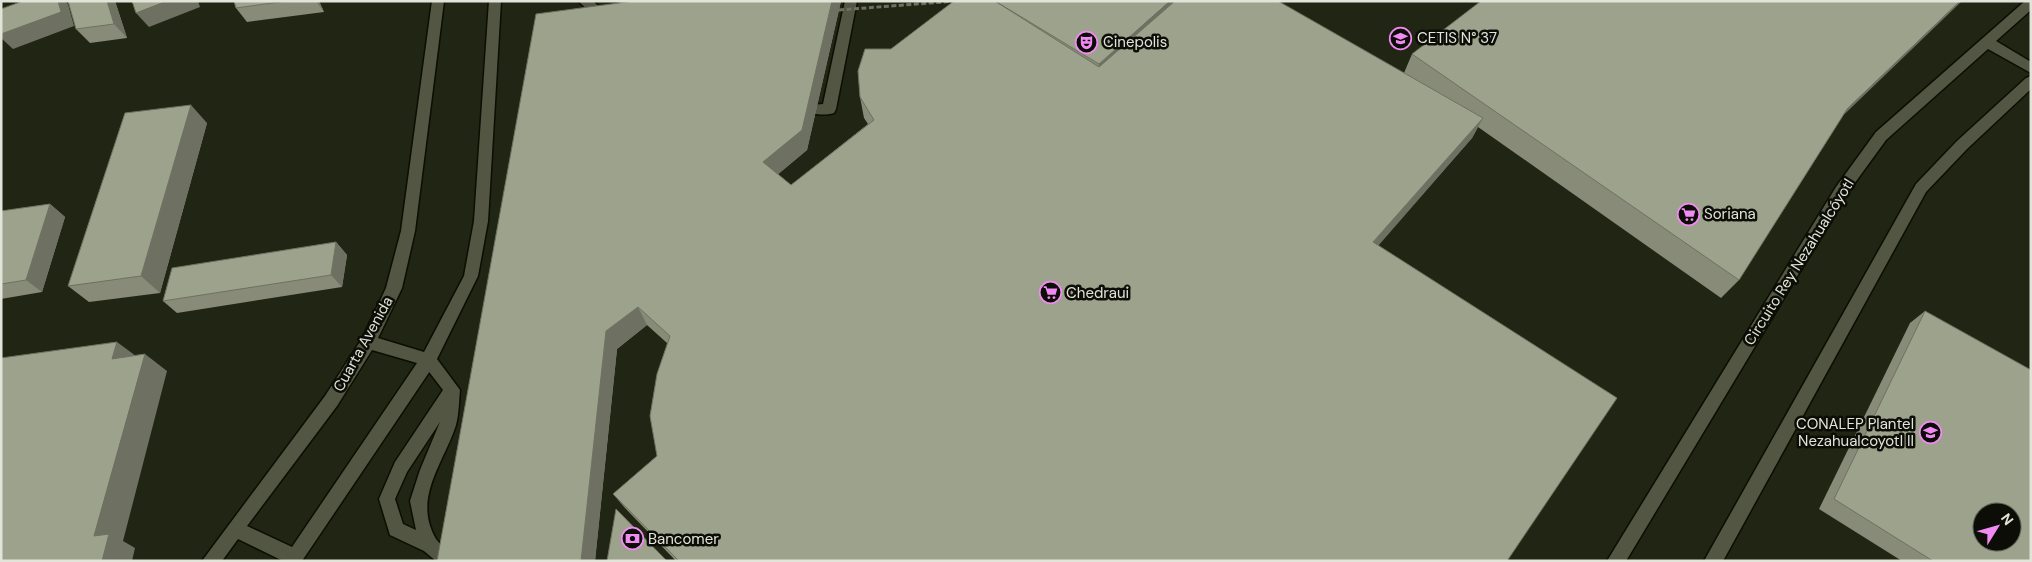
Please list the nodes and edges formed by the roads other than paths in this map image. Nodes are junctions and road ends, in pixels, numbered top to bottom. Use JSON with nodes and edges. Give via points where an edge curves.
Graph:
{"nodes":[{"id":1,"x":438,"y":1,"type":"edge"},
{"id":2,"x":495,"y":1,"type":"edge"},
{"id":3,"x":584,"y":1,"type":"edge"},
{"id":4,"x":851,"y":1,"type":"edge"},
{"id":5,"x":2031,"y":3,"type":"edge"},
{"id":6,"x":614,"y":25,"type":"edge"},
{"id":7,"x":1987,"y":42,"type":"junction"},
{"id":8,"x":2031,"y":68,"type":"edge"},
{"id":9,"x":2031,"y":81,"type":"edge"},
{"id":10,"x":816,"y":109,"type":"dead end"},
{"id":11,"x":368,"y":342,"type":"junction"},
{"id":12,"x":428,"y":360,"type":"junction"},
{"id":13,"x":452,"y":390,"type":"junction"},
{"id":14,"x":235,"y":529,"type":"junction"},
{"id":15,"x":430,"y":546,"type":"junction"},
{"id":16,"x":296,"y":560,"type":"edge"},
{"id":17,"x":211,"y":561,"type":"edge"},
{"id":18,"x":449,"y":561,"type":"edge"},
{"id":19,"x":1616,"y":561,"type":"edge"},
{"id":20,"x":1713,"y":561,"type":"edge"}],
"edges":[{"from":1,"to":11,"type":"street","name":"Cuarta Avenida","via":[[408,231],[394,288]]},
{"from":2,"to":12,"type":"street","via":[[481,221],[471,276]]},
{"from":3,"to":6,"type":"street"},
{"from":4,"to":10,"type":"street","via":[[829,109]]},
{"from":5,"to":7,"type":"street","name":"Circuito Rey Nezahualcóyotl"},
{"from":7,"to":8,"type":"street"},
{"from":7,"to":19,"type":"street","name":"Circuito Rey Nezahualcóyotl","via":[[1881,136],[1841,191]]},
{"from":9,"to":20,"type":"street","via":[[1921,188]]},
{"from":11,"to":12,"type":"street"},
{"from":11,"to":14,"type":"street","name":"Cuarta Avenida","via":[[331,401]]},
{"from":12,"to":13,"type":"street"},
{"from":12,"to":16,"type":"street"},
{"from":13,"to":15,"type":"street","via":[[448,424],[418,501]]},
{"from":13,"to":15,"type":"street","via":[[401,467],[387,499],[396,528]]},
{"from":14,"to":16,"type":"street"},
{"from":14,"to":17,"type":"street","name":"Cuarta Avenida"},
{"from":15,"to":18,"type":"street"}]}
